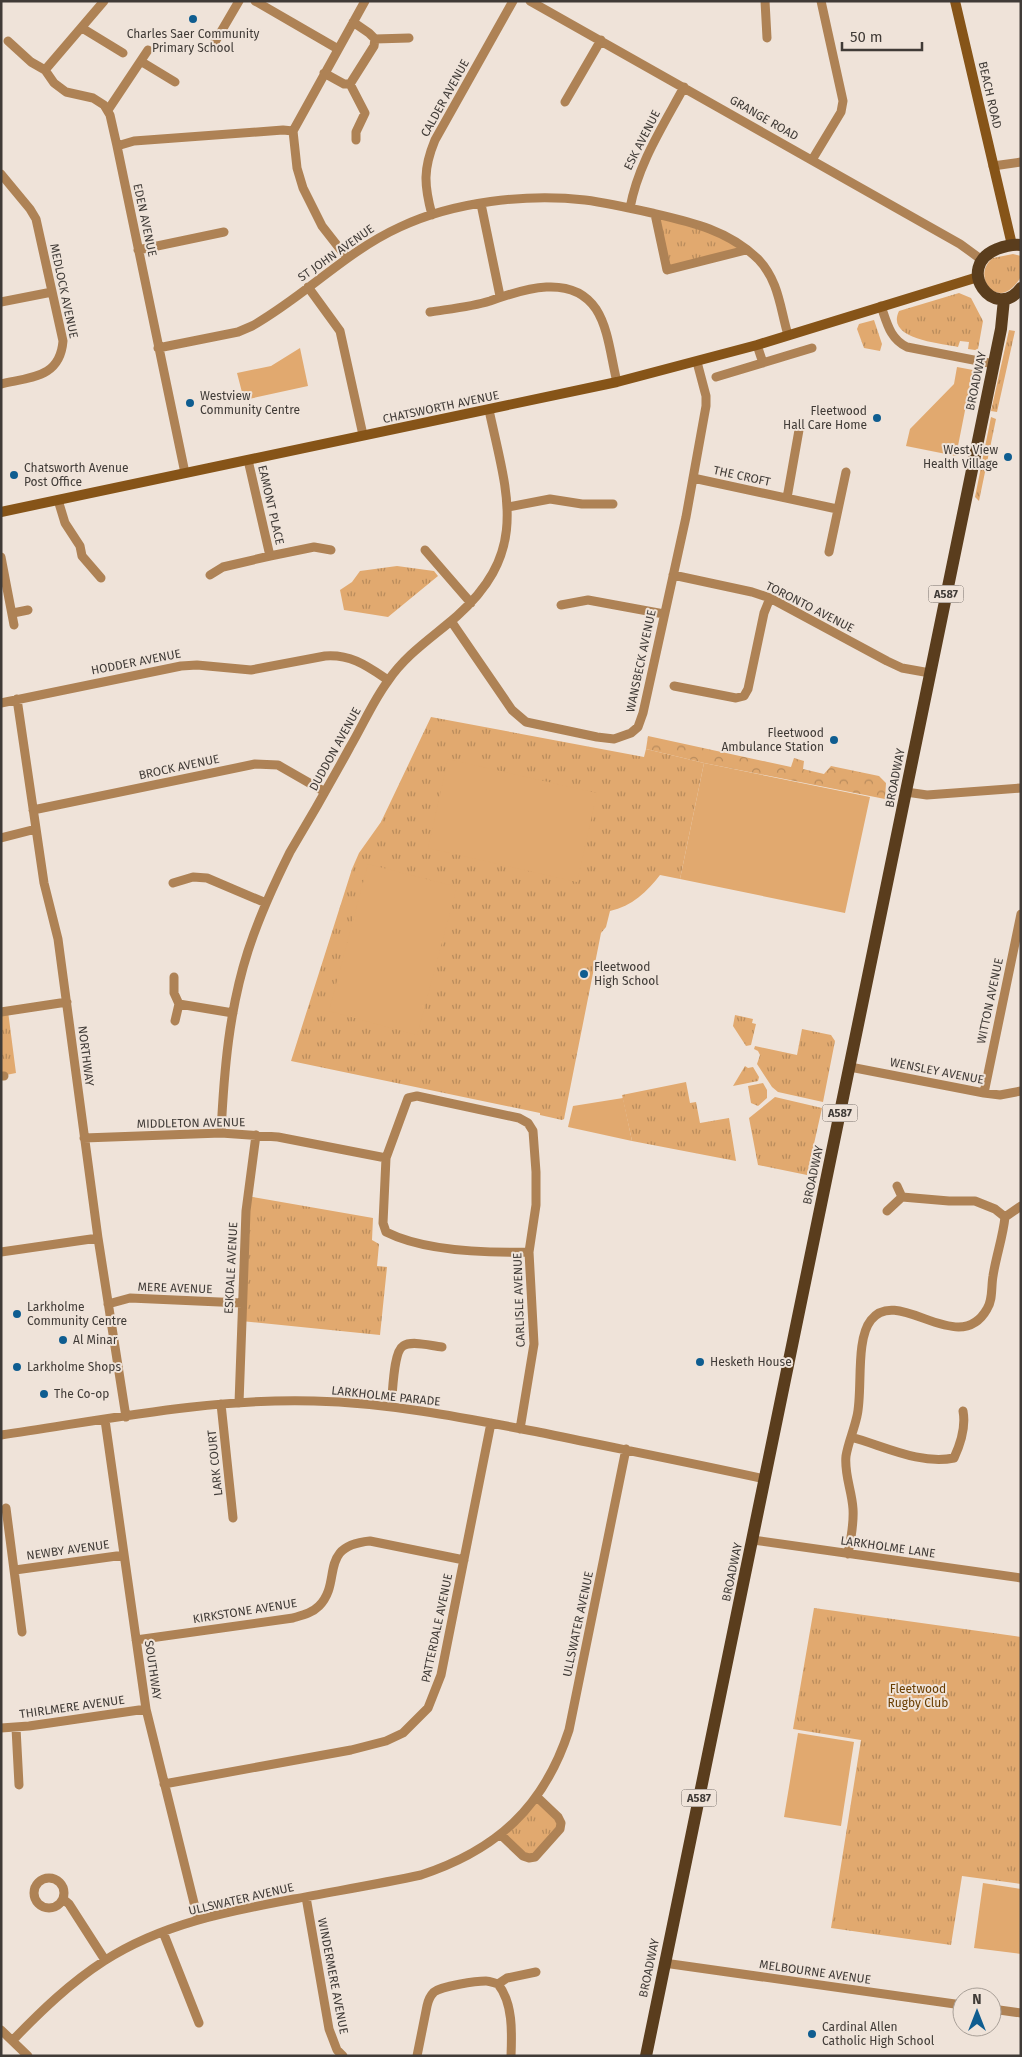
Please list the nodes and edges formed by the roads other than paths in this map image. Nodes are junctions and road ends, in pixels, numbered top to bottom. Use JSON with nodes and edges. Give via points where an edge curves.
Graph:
{"nodes":[{"id":1,"x":104,"y":1,"type":"edge"},
{"id":2,"x":239,"y":1,"type":"edge"},
{"id":3,"x":255,"y":1,"type":"edge"},
{"id":4,"x":365,"y":1,"type":"edge"},
{"id":5,"x":514,"y":1,"type":"edge"},
{"id":6,"x":530,"y":1,"type":"edge"},
{"id":7,"x":765,"y":1,"type":"edge"},
{"id":8,"x":821,"y":1,"type":"edge"},
{"id":9,"x":955,"y":1,"type":"edge"},
{"id":10,"x":541,"y":4,"type":"edge"},
{"id":11,"x":353,"y":22,"type":"junction"},
{"id":12,"x":82,"y":28,"type":"junction"},
{"id":13,"x":410,"y":38,"type":"dead end"},
{"id":14,"x":766,"y":38,"type":"dead end"},
{"id":15,"x":375,"y":39,"type":"junction"},
{"id":16,"x":602,"y":40,"type":"junction"},
{"id":17,"x":8,"y":41,"type":"dead end"},
{"id":18,"x":215,"y":42,"type":"dead end"},
{"id":19,"x":338,"y":49,"type":"junction"},
{"id":20,"x":148,"y":50,"type":"dead end"},
{"id":21,"x":123,"y":53,"type":"dead end"},
{"id":22,"x":142,"y":62,"type":"junction"},
{"id":23,"x":45,"y":70,"type":"junction"},
{"id":24,"x":324,"y":73,"type":"junction"},
{"id":25,"x":175,"y":82,"type":"dead end"},
{"id":26,"x":350,"y":84,"type":"junction"},
{"id":27,"x":684,"y":87,"type":"junction"},
{"id":28,"x":565,"y":102,"type":"dead end"},
{"id":29,"x":108,"y":110,"type":"junction"},
{"id":30,"x":293,"y":131,"type":"junction"},
{"id":31,"x":356,"y":140,"type":"dead end"},
{"id":32,"x":118,"y":146,"type":"junction"},
{"id":33,"x":812,"y":160,"type":"junction"},
{"id":34,"x":1021,"y":162,"type":"edge"},
{"id":35,"x":993,"y":166,"type":"junction"},
{"id":36,"x":1,"y":174,"type":"edge"},
{"id":37,"x":481,"y":204,"type":"junction"},
{"id":38,"x":630,"y":208,"type":"junction"},
{"id":39,"x":655,"y":214,"type":"junction"},
{"id":40,"x":432,"y":215,"type":"junction"},
{"id":41,"x":224,"y":232,"type":"dead end"},
{"id":42,"x":1016,"y":245,"type":"edge"},
{"id":43,"x":138,"y":250,"type":"junction"},
{"id":44,"x":746,"y":250,"type":"junction"},
{"id":45,"x":348,"y":258,"type":"junction"},
{"id":46,"x":982,"y":260,"type":"junction"},
{"id":47,"x":978,"y":277,"type":"junction"},
{"id":48,"x":308,"y":287,"type":"junction"},
{"id":49,"x":52,"y":292,"type":"junction"},
{"id":50,"x":1020,"y":294,"type":"edge"},
{"id":51,"x":500,"y":296,"type":"junction"},
{"id":52,"x":1004,"y":299,"type":"junction"},
{"id":53,"x":1,"y":302,"type":"edge"},
{"id":54,"x":881,"y":306,"type":"junction"},
{"id":55,"x":430,"y":312,"type":"dead end"},
{"id":56,"x":788,"y":335,"type":"junction"},
{"id":57,"x":757,"y":345,"type":"junction"},
{"id":58,"x":158,"y":348,"type":"junction"},
{"id":59,"x":812,"y":348,"type":"dead end"},
{"id":60,"x":697,"y":362,"type":"junction"},
{"id":61,"x":763,"y":364,"type":"junction"},
{"id":62,"x":994,"y":364,"type":"junction"},
{"id":63,"x":716,"y":378,"type":"dead end"},
{"id":64,"x":617,"y":382,"type":"junction"},
{"id":65,"x":1,"y":384,"type":"edge"},
{"id":66,"x":489,"y":410,"type":"junction"},
{"id":67,"x":799,"y":430,"type":"dead end"},
{"id":68,"x":363,"y":436,"type":"junction"},
{"id":69,"x":248,"y":460,"type":"junction"},
{"id":70,"x":846,"y":472,"type":"dead end"},
{"id":71,"x":185,"y":473,"type":"junction"},
{"id":72,"x":693,"y":478,"type":"junction"},
{"id":73,"x":786,"y":498,"type":"junction"},
{"id":74,"x":58,"y":500,"type":"junction"},
{"id":75,"x":613,"y":504,"type":"dead end"},
{"id":76,"x":508,"y":507,"type":"junction"},
{"id":77,"x":837,"y":509,"type":"junction"},
{"id":78,"x":1,"y":512,"type":"edge"},
{"id":79,"x":331,"y":550,"type":"dead end"},
{"id":80,"x":425,"y":550,"type":"dead end"},
{"id":81,"x":829,"y":552,"type":"dead end"},
{"id":82,"x":270,"y":556,"type":"junction"},
{"id":83,"x":1,"y":557,"type":"edge"},
{"id":84,"x":210,"y":575,"type":"dead end"},
{"id":85,"x":673,"y":575,"type":"junction"},
{"id":86,"x":101,"y":578,"type":"dead end"},
{"id":87,"x":770,"y":598,"type":"junction"},
{"id":88,"x":471,"y":604,"type":"junction"},
{"id":89,"x":561,"y":605,"type":"dead end"},
{"id":90,"x":28,"y":610,"type":"dead end"},
{"id":91,"x":13,"y":613,"type":"junction"},
{"id":92,"x":664,"y":614,"type":"junction"},
{"id":93,"x":451,"y":621,"type":"junction"},
{"id":94,"x":14,"y":625,"type":"dead end"},
{"id":95,"x":930,"y":673,"type":"junction"},
{"id":96,"x":388,"y":680,"type":"junction"},
{"id":97,"x":674,"y":686,"type":"dead end"},
{"id":98,"x":17,"y":699,"type":"junction"},
{"id":99,"x":1,"y":703,"type":"edge"},
{"id":100,"x":1021,"y":788,"type":"edge"},
{"id":101,"x":325,"y":792,"type":"junction"},
{"id":102,"x":906,"y":792,"type":"junction"},
{"id":103,"x":33,"y":810,"type":"junction"},
{"id":104,"x":36,"y":829,"type":"junction"},
{"id":105,"x":1,"y":838,"type":"edge"},
{"id":106,"x":173,"y":883,"type":"dead end"},
{"id":107,"x":266,"y":903,"type":"junction"},
{"id":108,"x":1021,"y":914,"type":"edge"},
{"id":109,"x":1018,"y":948,"type":"edge"},
{"id":110,"x":174,"y":977,"type":"dead end"},
{"id":111,"x":67,"y":1002,"type":"junction"},
{"id":112,"x":179,"y":1004,"type":"junction"},
{"id":113,"x":1,"y":1012,"type":"edge"},
{"id":114,"x":232,"y":1013,"type":"junction"},
{"id":115,"x":175,"y":1022,"type":"dead end"},
{"id":116,"x":850,"y":1067,"type":"junction"},
{"id":117,"x":1021,"y":1091,"type":"edge"},
{"id":118,"x":984,"y":1094,"type":"junction"},
{"id":119,"x":221,"y":1133,"type":"junction"},
{"id":120,"x":256,"y":1135,"type":"junction"},
{"id":121,"x":84,"y":1138,"type":"junction"},
{"id":122,"x":386,"y":1158,"type":"junction"},
{"id":123,"x":897,"y":1186,"type":"dead end"},
{"id":124,"x":902,"y":1197,"type":"junction"},
{"id":125,"x":1021,"y":1206,"type":"edge"},
{"id":126,"x":887,"y":1212,"type":"dead end"},
{"id":127,"x":1005,"y":1217,"type":"junction"},
{"id":128,"x":98,"y":1238,"type":"junction"},
{"id":129,"x":1,"y":1252,"type":"edge"},
{"id":130,"x":529,"y":1252,"type":"junction"},
{"id":131,"x":242,"y":1303,"type":"junction"},
{"id":132,"x":108,"y":1304,"type":"junction"},
{"id":133,"x":442,"y":1347,"type":"dead end"},
{"id":134,"x":239,"y":1403,"type":"junction"},
{"id":135,"x":221,"y":1404,"type":"junction"},
{"id":136,"x":391,"y":1406,"type":"junction"},
{"id":137,"x":963,"y":1411,"type":"dead end"},
{"id":138,"x":126,"y":1417,"type":"junction"},
{"id":139,"x":105,"y":1420,"type":"junction"},
{"id":140,"x":491,"y":1423,"type":"junction"},
{"id":141,"x":520,"y":1429,"type":"junction"},
{"id":142,"x":1,"y":1435,"type":"edge"},
{"id":143,"x":851,"y":1437,"type":"junction"},
{"id":144,"x":626,"y":1449,"type":"junction"},
{"id":145,"x":765,"y":1478,"type":"junction"},
{"id":146,"x":6,"y":1508,"type":"dead end"},
{"id":147,"x":233,"y":1518,"type":"dead end"},
{"id":148,"x":753,"y":1540,"type":"junction"},
{"id":149,"x":848,"y":1554,"type":"junction"},
{"id":150,"x":124,"y":1555,"type":"junction"},
{"id":151,"x":464,"y":1560,"type":"junction"},
{"id":152,"x":15,"y":1570,"type":"junction"},
{"id":153,"x":1021,"y":1578,"type":"edge"},
{"id":154,"x":22,"y":1632,"type":"dead end"},
{"id":155,"x":136,"y":1640,"type":"junction"},
{"id":156,"x":146,"y":1709,"type":"junction"},
{"id":157,"x":1,"y":1728,"type":"edge"},
{"id":158,"x":16,"y":1728,"type":"junction"},
{"id":159,"x":164,"y":1784,"type":"junction"},
{"id":160,"x":19,"y":1785,"type":"dead end"},
{"id":161,"x":537,"y":1797,"type":"junction"},
{"id":162,"x":501,"y":1834,"type":"junction"},
{"id":163,"x":306,"y":1897,"type":"junction"},
{"id":164,"x":63,"y":1899,"type":"dead end"},
{"id":165,"x":198,"y":1920,"type":"junction"},
{"id":166,"x":163,"y":1932,"type":"junction"},
{"id":167,"x":105,"y":1960,"type":"junction"},
{"id":168,"x":664,"y":1963,"type":"junction"},
{"id":169,"x":536,"y":1972,"type":"dead end"},
{"id":170,"x":498,"y":1984,"type":"junction"},
{"id":171,"x":952,"y":2004,"type":"edge"},
{"id":172,"x":1002,"y":2010,"type":"edge"},
{"id":173,"x":1021,"y":2013,"type":"edge"},
{"id":174,"x":199,"y":2023,"type":"dead end"},
{"id":175,"x":1,"y":2030,"type":"edge"},
{"id":176,"x":13,"y":2040,"type":"junction"},
{"id":177,"x":28,"y":2056,"type":"edge"},
{"id":178,"x":343,"y":2056,"type":"edge"},
{"id":179,"x":417,"y":2056,"type":"edge"},
{"id":180,"x":511,"y":2056,"type":"edge"},
{"id":181,"x":646,"y":2056,"type":"edge"}],
"edges":[{"from":1,"to":12,"type":"street"},
{"from":2,"to":18,"type":"street"},
{"from":3,"to":19,"type":"street"},
{"from":4,"to":11,"type":"street"},
{"from":5,"to":40,"type":"street","name":"CALDER AVENUE","via":[[429,155],[425,169]]},
{"from":6,"to":10,"type":"street","name":"GRANGE ROAD"},
{"from":7,"to":14,"type":"street"},
{"from":8,"to":33,"type":"street","via":[[843,102]]},
{"from":9,"to":35,"type":"street","name":"BEACH ROAD"},
{"from":10,"to":16,"type":"street","name":"GRANGE ROAD"},
{"from":11,"to":15,"type":"street"},
{"from":11,"to":19,"type":"street"},
{"from":12,"to":21,"type":"street"},
{"from":12,"to":23,"type":"street"},
{"from":13,"to":15,"type":"street"},
{"from":15,"to":26,"type":"street","via":[[374,46]]},
{"from":16,"to":27,"type":"street","name":"GRANGE ROAD"},
{"from":16,"to":28,"type":"street"},
{"from":17,"to":23,"type":"street"},
{"from":19,"to":24,"type":"street"},
{"from":20,"to":22,"type":"street"},
{"from":22,"to":25,"type":"street"},
{"from":22,"to":29,"type":"street"},
{"from":23,"to":29,"type":"street","via":[[66,92],[93,98]]},
{"from":24,"to":26,"type":"street"},
{"from":24,"to":30,"type":"street"},
{"from":26,"to":31,"type":"street","via":[[365,114],[356,132]]},
{"from":27,"to":33,"type":"street","name":"GRANGE ROAD"},
{"from":27,"to":38,"type":"street","name":"ESK AVENUE","via":[[644,160]]},
{"from":29,"to":32,"type":"street","name":"EDEN AVENUE"},
{"from":30,"to":32,"type":"street","via":[[128,141]]},
{"from":30,"to":45,"type":"street","via":[[303,188],[322,226]]},
{"from":32,"to":43,"type":"street","name":"EDEN AVENUE"},
{"from":33,"to":46,"type":"street","name":"GRANGE ROAD","via":[[960,244]]},
{"from":34,"to":35,"type":"street"},
{"from":35,"to":42,"type":"street","name":"BEACH ROAD"},
{"from":36,"to":49,"type":"street","name":"MEDLOCK AVENUE","via":[[36,219]]},
{"from":37,"to":38,"type":"street","name":"ST JOHN AVENUE","via":[[559,198]]},
{"from":37,"to":40,"type":"street","name":"ST JOHN AVENUE"},
{"from":37,"to":51,"type":"street"},
{"from":38,"to":39,"type":"street","name":"ST JOHN AVENUE"},
{"from":39,"to":44,"type":"street","name":"ST JOHN AVENUE","via":[[712,228]]},
{"from":39,"to":44,"type":"street","via":[[667,270]]},
{"from":40,"to":45,"type":"street","name":"ST JOHN AVENUE","via":[[380,236]]},
{"from":41,"to":43,"type":"street"},
{"from":42,"to":46,"type":"main road","via":[[990,252]]},
{"from":43,"to":58,"type":"street","name":"EDEN AVENUE"},
{"from":44,"to":56,"type":"street","name":"ST JOHN AVENUE","via":[[774,282]]},
{"from":45,"to":48,"type":"street","name":"ST JOHN AVENUE"},
{"from":46,"to":47,"type":"main road"},
{"from":47,"to":52,"type":"main road","via":[[987,294]]},
{"from":47,"to":54,"type":"street","name":"CHATSWORTH AVENUE"},
{"from":48,"to":58,"type":"street","name":"ST JOHN AVENUE","via":[[245,329]]},
{"from":48,"to":68,"type":"street","via":[[340,330]]},
{"from":49,"to":53,"type":"street"},
{"from":49,"to":65,"type":"street","name":"MEDLOCK AVENUE","via":[[63,341],[59,358],[49,371]]},
{"from":50,"to":52,"type":"main road"},
{"from":51,"to":55,"type":"street"},
{"from":51,"to":64,"type":"street","via":[[552,286],[566,288],[587,299],[603,324]]},
{"from":52,"to":62,"type":"main road","name":"BROADWAY","number":"A587"},
{"from":54,"to":56,"type":"street","name":"CHATSWORTH AVENUE"},
{"from":54,"to":62,"type":"street","via":[[889,330],[899,343]]},
{"from":56,"to":57,"type":"street","name":"CHATSWORTH AVENUE"},
{"from":57,"to":60,"type":"street","name":"CHATSWORTH AVENUE"},
{"from":57,"to":61,"type":"street"},
{"from":58,"to":71,"type":"street","name":"EDEN AVENUE"},
{"from":59,"to":61,"type":"street"},
{"from":60,"to":64,"type":"street","name":"CHATSWORTH AVENUE"},
{"from":60,"to":72,"type":"street","name":"WANSBECK AVENUE","via":[[706,406]]},
{"from":61,"to":63,"type":"street"},
{"from":62,"to":95,"type":"main road","name":"BROADWAY","number":"A587"},
{"from":64,"to":66,"type":"street","name":"CHATSWORTH AVENUE"},
{"from":66,"to":68,"type":"street","name":"CHATSWORTH AVENUE"},
{"from":66,"to":76,"type":"street","name":"DUDDON AVENUE"},
{"from":67,"to":73,"type":"street","name":"THE CROFT"},
{"from":68,"to":69,"type":"street","name":"CHATSWORTH AVENUE"},
{"from":69,"to":71,"type":"street","name":"CHATSWORTH AVENUE"},
{"from":69,"to":82,"type":"street","name":"EAMONT PLACE"},
{"from":70,"to":77,"type":"street"},
{"from":71,"to":74,"type":"street","name":"CHATSWORTH AVENUE"},
{"from":72,"to":73,"type":"street","name":"THE CROFT"},
{"from":72,"to":85,"type":"street","name":"WANSBECK AVENUE"},
{"from":73,"to":77,"type":"street","name":"THE CROFT"},
{"from":74,"to":78,"type":"street","name":"CHATSWORTH AVENUE"},
{"from":74,"to":86,"type":"street","via":[[65,523],[78,542],[82,556]]},
{"from":75,"to":76,"type":"street","via":[[550,499]]},
{"from":76,"to":88,"type":"street","name":"DUDDON AVENUE","via":[[506,536],[498,566]]},
{"from":77,"to":81,"type":"street"},
{"from":79,"to":82,"type":"street","name":"EAMONT PLACE","via":[[314,547]]},
{"from":80,"to":88,"type":"street"},
{"from":82,"to":84,"type":"street","name":"EAMONT PLACE","via":[[224,567]]},
{"from":83,"to":91,"type":"street"},
{"from":85,"to":87,"type":"street","name":"TORONTO AVENUE"},
{"from":85,"to":92,"type":"street","name":"WANSBECK AVENUE"},
{"from":87,"to":95,"type":"street","name":"TORONTO AVENUE","via":[[887,661],[902,668]]},
{"from":87,"to":97,"type":"street","via":[[744,696],[736,698]]},
{"from":88,"to":93,"type":"street","name":"DUDDON AVENUE"},
{"from":89,"to":92,"type":"street","via":[[588,600]]},
{"from":90,"to":91,"type":"street"},
{"from":91,"to":94,"type":"street"},
{"from":92,"to":93,"type":"street","name":"WANSBECK AVENUE","via":[[642,720],[631,733],[614,739],[534,724],[518,717]]},
{"from":93,"to":96,"type":"street","name":"DUDDON AVENUE","via":[[412,652]]},
{"from":95,"to":102,"type":"main road","name":"BROADWAY","number":"A587"},
{"from":96,"to":98,"type":"street","name":"HODDER AVENUE","via":[[360,661],[338,655],[251,670],[181,666]]},
{"from":96,"to":101,"type":"street","name":"DUDDON AVENUE"},
{"from":98,"to":99,"type":"street","name":"HODDER AVENUE"},
{"from":98,"to":103,"type":"street","name":"NORTHWAY"},
{"from":100,"to":102,"type":"street","via":[[927,795]]},
{"from":101,"to":103,"type":"street","name":"BROCK AVENUE","via":[[278,765],[255,764]]},
{"from":101,"to":107,"type":"street","name":"DUDDON AVENUE","via":[[290,852]]},
{"from":102,"to":116,"type":"main road","name":"BROADWAY","number":"A587"},
{"from":103,"to":104,"type":"street","name":"NORTHWAY"},
{"from":104,"to":105,"type":"street"},
{"from":104,"to":111,"type":"street","name":"NORTHWAY"},
{"from":106,"to":107,"type":"street","via":[[193,877],[207,878]]},
{"from":107,"to":114,"type":"street","name":"DUDDON AVENUE","via":[[248,950]]},
{"from":108,"to":109,"type":"street","name":"WITTON AVENUE"},
{"from":109,"to":118,"type":"street","name":"WITTON AVENUE"},
{"from":110,"to":112,"type":"street","via":[[174,993]]},
{"from":111,"to":113,"type":"street"},
{"from":111,"to":121,"type":"street","name":"NORTHWAY"},
{"from":112,"to":114,"type":"street"},
{"from":112,"to":115,"type":"street"},
{"from":114,"to":119,"type":"street","name":"DUDDON AVENUE","via":[[225,1060]]},
{"from":116,"to":118,"type":"street","name":"WENSLEY AVENUE"},
{"from":116,"to":145,"type":"main road","name":"BROADWAY","number":"A587"},
{"from":117,"to":118,"type":"street","name":"WENSLEY AVENUE"},
{"from":119,"to":120,"type":"street","name":"MIDDLETON AVENUE"},
{"from":119,"to":121,"type":"street","name":"MIDDLETON AVENUE"},
{"from":120,"to":122,"type":"street","name":"MIDDLETON AVENUE"},
{"from":120,"to":131,"type":"street","name":"ESKDALE AVENUE","via":[[246,1211]]},
{"from":121,"to":128,"type":"street","name":"NORTHWAY"},
{"from":122,"to":130,"type":"street","via":[[383,1223],[386,1232],[399,1238],[460,1250]]},
{"from":122,"to":130,"type":"street","name":"CARLISLE AVENUE","via":[[408,1098],[417,1096],[519,1118],[528,1123],[535,1140],[536,1205]]},
{"from":123,"to":124,"type":"street"},
{"from":124,"to":126,"type":"street"},
{"from":124,"to":127,"type":"street","via":[[975,1201]]},
{"from":125,"to":127,"type":"street"},
{"from":127,"to":143,"type":"street","via":[[988,1309],[979,1319],[969,1325],[955,1327],[893,1309],[879,1313],[871,1320],[861,1353],[860,1399]]},
{"from":128,"to":129,"type":"street"},
{"from":128,"to":132,"type":"street","name":"NORTHWAY"},
{"from":130,"to":141,"type":"street","name":"CARLISLE AVENUE","via":[[534,1344]]},
{"from":131,"to":132,"type":"street","name":"MERE AVENUE","via":[[130,1298]]},
{"from":131,"to":134,"type":"street","name":"ESKDALE AVENUE"},
{"from":132,"to":138,"type":"street","name":"NORTHWAY"},
{"from":133,"to":136,"type":"street","via":[[402,1346],[397,1354]]},
{"from":134,"to":135,"type":"street","name":"LARKHOLME PARADE"},
{"from":134,"to":136,"type":"street","name":"LARKHOLME PARADE","via":[[312,1401]]},
{"from":135,"to":138,"type":"street","name":"LARKHOLME PARADE"},
{"from":135,"to":147,"type":"street","name":"LARK COURT"},
{"from":136,"to":140,"type":"street","name":"LARKHOLME PARADE"},
{"from":137,"to":143,"type":"street","via":[[965,1422],[959,1448],[954,1458],[942,1461]]},
{"from":138,"to":139,"type":"street","name":"LARKHOLME PARADE"},
{"from":139,"to":142,"type":"street","name":"LARKHOLME PARADE"},
{"from":139,"to":150,"type":"street","name":"SOUTHWAY"},
{"from":140,"to":141,"type":"street","name":"LARKHOLME PARADE"},
{"from":140,"to":151,"type":"street","name":"PATTERDALE AVENUE"},
{"from":141,"to":144,"type":"street","name":"LARKHOLME PARADE"},
{"from":143,"to":149,"type":"street","via":[[846,1457],[853,1507]]},
{"from":144,"to":145,"type":"street","name":"LARKHOLME PARADE"},
{"from":144,"to":161,"type":"street","name":"ULLSWATER AVENUE","via":[[569,1730],[552,1774]]},
{"from":145,"to":148,"type":"main road","name":"BROADWAY","number":"A587"},
{"from":146,"to":152,"type":"street","name":"NEWBY AVENUE"},
{"from":148,"to":149,"type":"street","name":"LARKHOLME LANE"},
{"from":148,"to":168,"type":"main road","name":"BROADWAY","number":"A587"},
{"from":149,"to":153,"type":"street","name":"LARKHOLME LANE"},
{"from":150,"to":152,"type":"street","name":"NEWBY AVENUE"},
{"from":150,"to":155,"type":"street","name":"SOUTHWAY"},
{"from":151,"to":155,"type":"street","name":"KIRKSTONE AVENUE","via":[[370,1541],[357,1542],[339,1553],[327,1592],[319,1606],[308,1614]]},
{"from":151,"to":159,"type":"street","name":"PATTERDALE AVENUE","via":[[435,1693],[428,1708],[403,1733],[370,1746]]},
{"from":152,"to":154,"type":"street","name":"NEWBY AVENUE"},
{"from":155,"to":156,"type":"street","name":"SOUTHWAY"},
{"from":156,"to":158,"type":"street","name":"THIRLMERE AVENUE"},
{"from":156,"to":159,"type":"street","name":"SOUTHWAY"},
{"from":157,"to":158,"type":"street","name":"THIRLMERE AVENUE"},
{"from":158,"to":160,"type":"street"},
{"from":159,"to":165,"type":"street","name":"SOUTHWAY"},
{"from":161,"to":162,"type":"street","name":"ULLSWATER AVENUE"},
{"from":161,"to":162,"type":"street","via":[[561,1823],[560,1829],[535,1857],[523,1856]]},
{"from":162,"to":163,"type":"street","name":"ULLSWATER AVENUE","via":[[450,1866]]},
{"from":163,"to":165,"type":"street","name":"ULLSWATER AVENUE"},
{"from":163,"to":178,"type":"street","name":"WINDERMERE AVENUE","via":[[329,2029],[337,2050]]},
{"from":164,"to":167,"type":"street"},
{"from":165,"to":166,"type":"street","name":"ULLSWATER AVENUE"},
{"from":166,"to":167,"type":"street","name":"ULLSWATER AVENUE"},
{"from":166,"to":174,"type":"street"},
{"from":167,"to":176,"type":"street","name":"ULLSWATER AVENUE","via":[[63,1991]]},
{"from":168,"to":171,"type":"street","name":"MELBOURNE AVENUE"},
{"from":168,"to":181,"type":"main road","name":"BROADWAY","number":"A587"},
{"from":169,"to":170,"type":"street","via":[[507,1978]]},
{"from":170,"to":179,"type":"street","via":[[477,1982],[434,1992],[429,1998]]},
{"from":170,"to":180,"type":"street","via":[[508,2004]]},
{"from":172,"to":173,"type":"street"},
{"from":175,"to":176,"type":"street"},
{"from":176,"to":177,"type":"street"}]}
